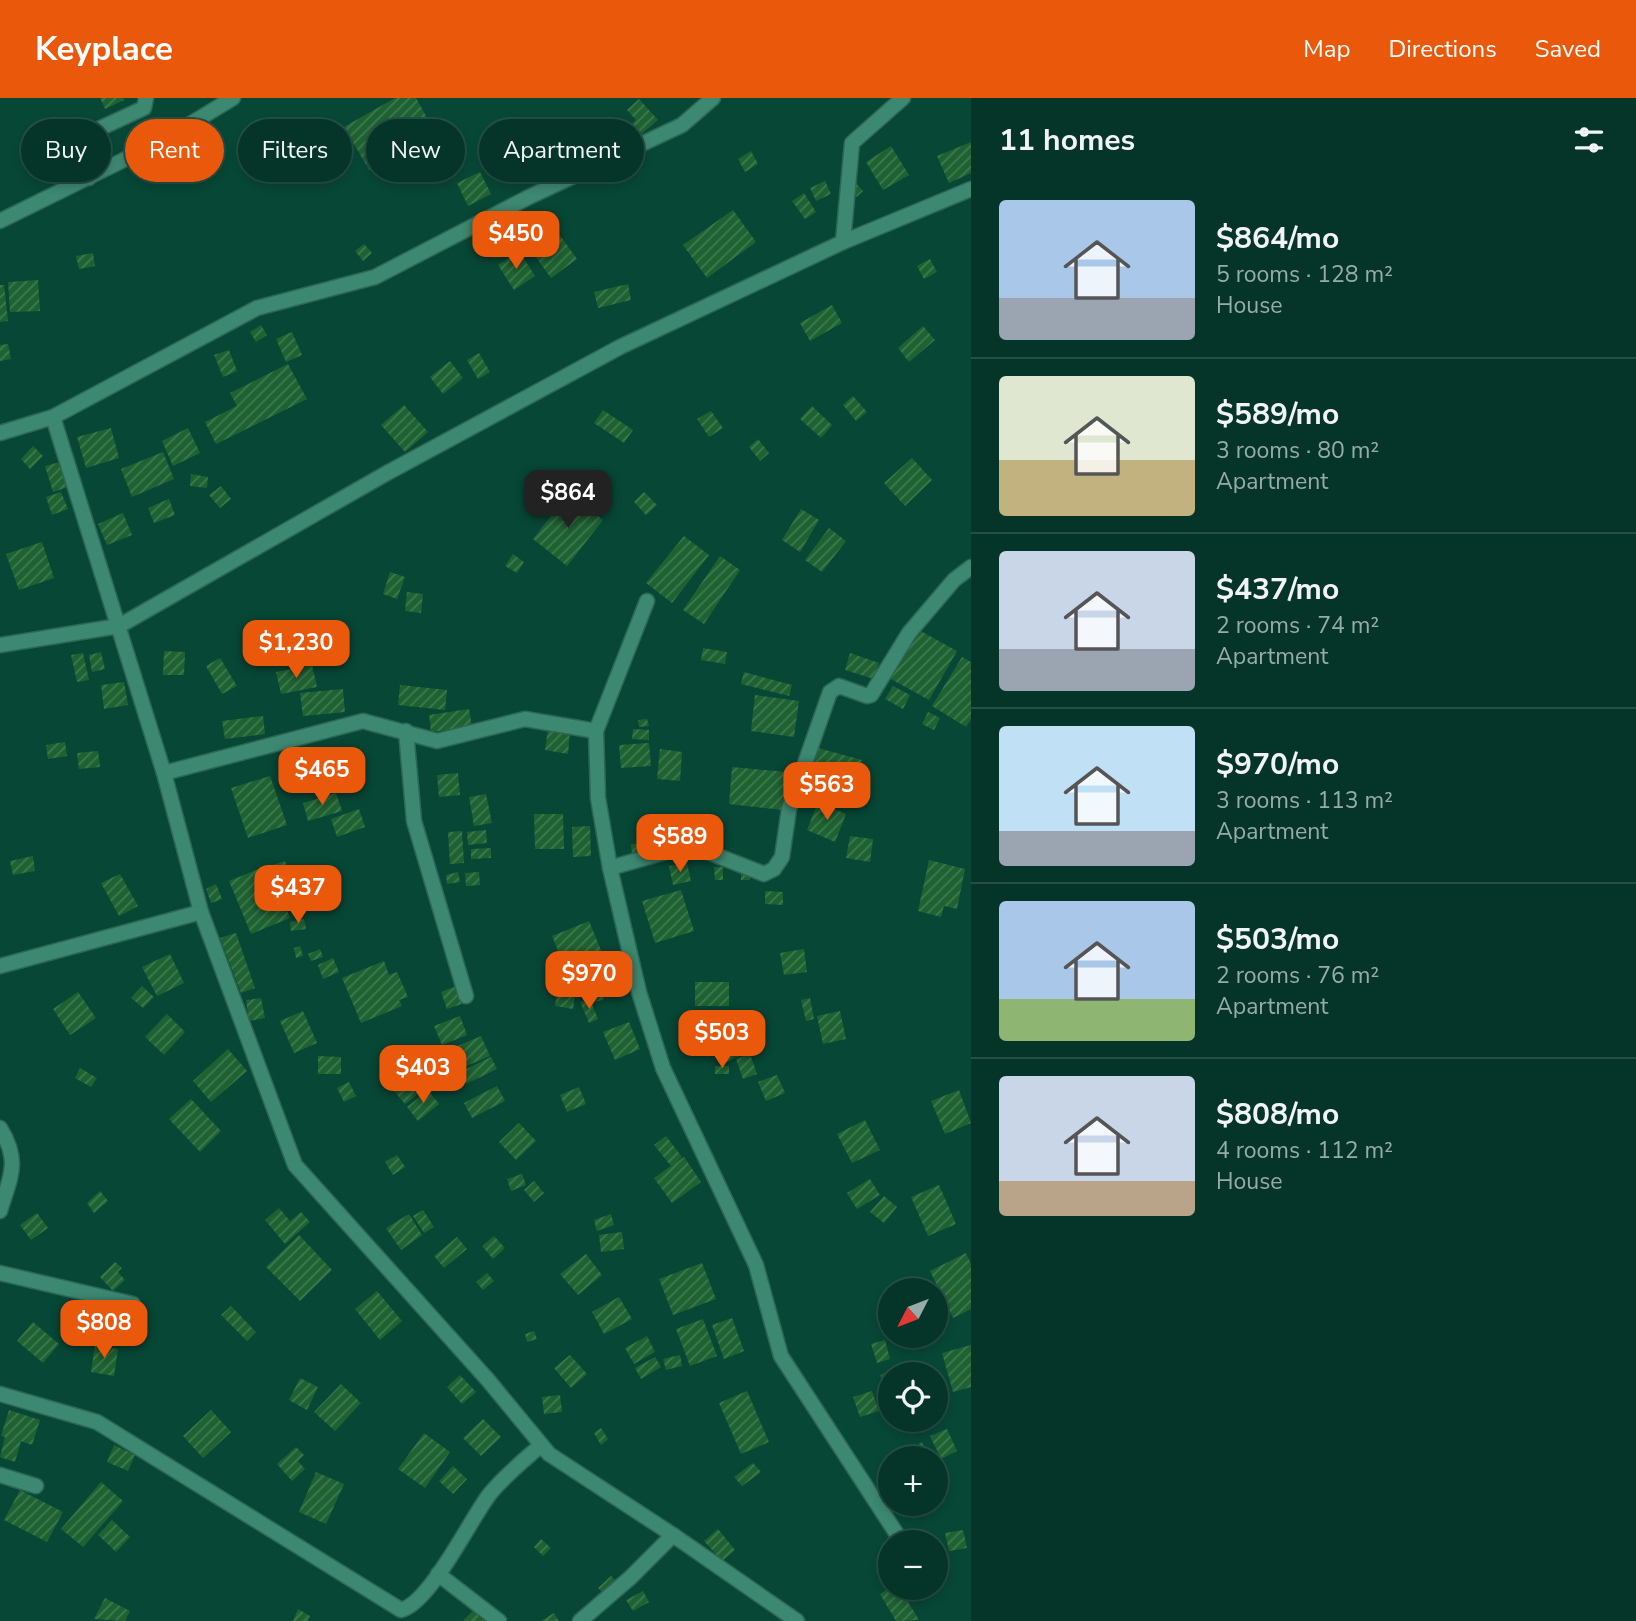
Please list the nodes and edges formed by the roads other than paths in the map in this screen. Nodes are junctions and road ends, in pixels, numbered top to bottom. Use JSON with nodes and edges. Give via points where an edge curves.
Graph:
{"nodes":[{"id":1,"x":146,"y":98,"type":"edge"},
{"id":2,"x":233,"y":98,"type":"edge"},
{"id":3,"x":713,"y":98,"type":"edge"},
{"id":4,"x":903,"y":98,"type":"edge"},
{"id":5,"x":111,"y":123,"type":"edge"},
{"id":6,"x":111,"y":166,"type":"edge"},
{"id":7,"x":79,"y":182,"type":"edge"},
{"id":8,"x":971,"y":189,"type":"edge"},
{"id":9,"x":0,"y":221,"type":"edge"},
{"id":10,"x":843,"y":242,"type":"junction"},
{"id":11,"x":53,"y":417,"type":"junction"},
{"id":12,"x":0,"y":433,"type":"edge"},
{"id":13,"x":971,"y":567,"type":"edge"},
{"id":14,"x":647,"y":601,"type":"dead end"},
{"id":15,"x":120,"y":626,"type":"junction"},
{"id":16,"x":0,"y":645,"type":"edge"},
{"id":17,"x":406,"y":731,"type":"junction"},
{"id":18,"x":596,"y":731,"type":"junction"},
{"id":19,"x":164,"y":772,"type":"junction"},
{"id":20,"x":610,"y":868,"type":"junction"},
{"id":21,"x":201,"y":912,"type":"junction"},
{"id":22,"x":0,"y":966,"type":"edge"},
{"id":23,"x":466,"y":996,"type":"dead end"},
{"id":24,"x":0,"y":1128,"type":"edge"},
{"id":25,"x":0,"y":1211,"type":"edge"},
{"id":26,"x":0,"y":1273,"type":"edge"},
{"id":27,"x":133,"y":1304,"type":"dead end"},
{"id":28,"x":0,"y":1394,"type":"edge"},
{"id":29,"x":540,"y":1446,"type":"junction"},
{"id":30,"x":0,"y":1475,"type":"edge"},
{"id":31,"x":36,"y":1486,"type":"dead end"},
{"id":32,"x":894,"y":1530,"type":"edge"},
{"id":33,"x":673,"y":1535,"type":"junction"},
{"id":34,"x":438,"y":1574,"type":"junction"},
{"id":35,"x":499,"y":1621,"type":"edge"},
{"id":36,"x":580,"y":1621,"type":"edge"},
{"id":37,"x":797,"y":1621,"type":"edge"}],
"edges":[{"from":1,"to":5,"type":"street","via":[[144,108]]},
{"from":2,"to":6,"type":"street"},
{"from":3,"to":11,"type":"street","via":[[682,125],[375,277],[257,308]]},
{"from":4,"to":10,"type":"street","via":[[852,143]]},
{"from":7,"to":9,"type":"street"},
{"from":8,"to":10,"type":"street"},
{"from":10,"to":15,"type":"street","via":[[620,347],[387,473]]},
{"from":11,"to":12,"type":"street"},
{"from":11,"to":15,"type":"street"},
{"from":13,"to":20,"type":"street","via":[[909,633],[871,695],[839,686],[830,692],[789,809],[782,858],[774,869],[764,874],[690,845]]},
{"from":14,"to":18,"type":"street"},
{"from":15,"to":16,"type":"street"},
{"from":15,"to":19,"type":"street"},
{"from":17,"to":18,"type":"street","via":[[437,741],[525,719]]},
{"from":17,"to":19,"type":"street","via":[[363,721]]},
{"from":17,"to":23,"type":"street","via":[[414,821]]},
{"from":18,"to":20,"type":"street","via":[[598,798]]},
{"from":19,"to":21,"type":"street"},
{"from":20,"to":32,"type":"street","via":[[639,992],[663,1068],[756,1265],[781,1356]]},
{"from":21,"to":22,"type":"street"},
{"from":21,"to":29,"type":"street","via":[[295,1164],[488,1380]]},
{"from":24,"to":25,"type":"street","via":[[8,1140],[13,1172]]},
{"from":26,"to":27,"type":"street"},
{"from":28,"to":34,"type":"street","via":[[97,1422],[393,1607],[408,1608]]},
{"from":29,"to":33,"type":"street"},
{"from":29,"to":34,"type":"street","via":[[492,1492]]},
{"from":30,"to":31,"type":"street"},
{"from":33,"to":36,"type":"street"},
{"from":33,"to":37,"type":"street"},
{"from":34,"to":35,"type":"street"}]}
